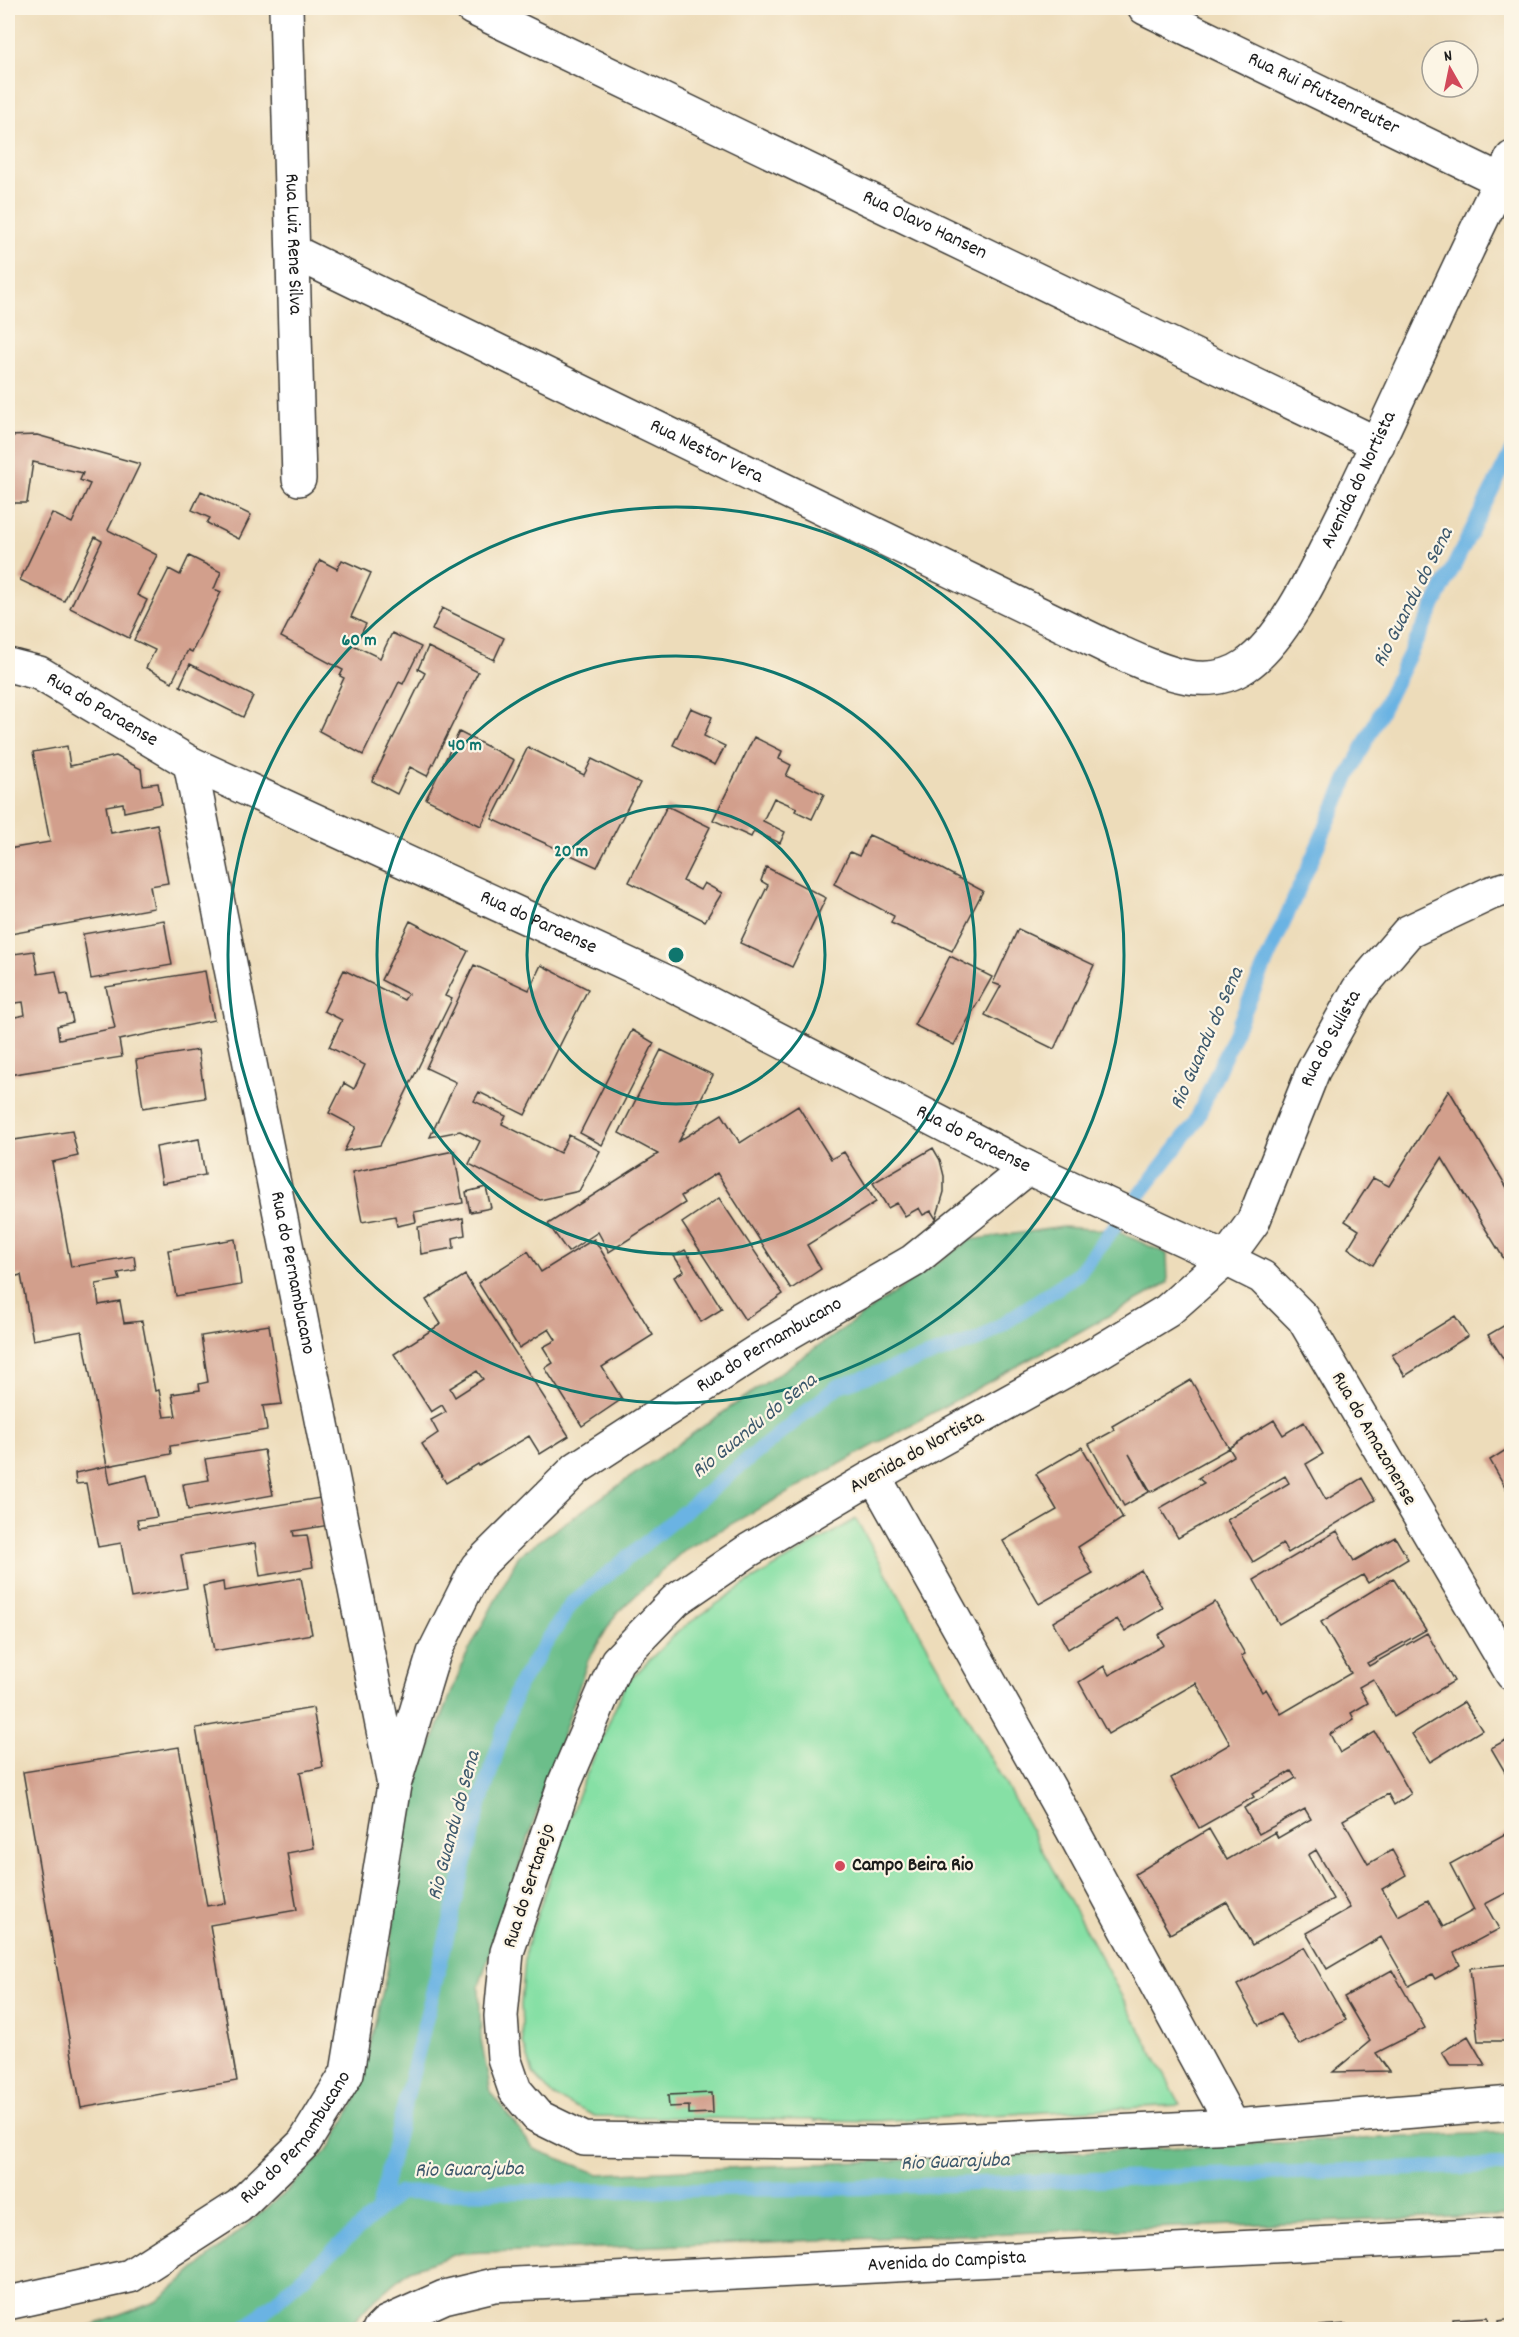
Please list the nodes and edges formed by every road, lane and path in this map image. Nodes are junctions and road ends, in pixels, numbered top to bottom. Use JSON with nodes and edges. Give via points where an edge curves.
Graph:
{"nodes":[{"id":1,"x":286,"y":8,"type":"edge"},
{"id":2,"x":472,"y":8,"type":"edge"},
{"id":3,"x":1145,"y":8,"type":"edge"},
{"id":4,"x":1506,"y":169,"type":"edge"},
{"id":5,"x":294,"y":252,"type":"junction"},
{"id":6,"x":1378,"y":444,"type":"junction"},
{"id":7,"x":299,"y":479,"type":"dead end"},
{"id":8,"x":1116,"y":651,"type":"joint"},
{"id":9,"x":8,"y":665,"type":"edge"},
{"id":10,"x":190,"y":763,"type":"junction"},
{"id":11,"x":1512,"y":887,"type":"edge"},
{"id":12,"x":1028,"y":1168,"type":"junction"},
{"id":13,"x":1193,"y":1245,"type":"joint"},
{"id":14,"x":1226,"y":1259,"type":"junction"},
{"id":15,"x":874,"y":1476,"type":"junction"},
{"id":16,"x":617,"y":1661,"type":"joint"},
{"id":17,"x":1512,"y":1674,"type":"edge"},
{"id":18,"x":394,"y":1785,"type":"junction"},
{"id":19,"x":1512,"y":2103,"type":"edge"},
{"id":20,"x":1233,"y":2126,"type":"junction"},
{"id":21,"x":1512,"y":2234,"type":"edge"},
{"id":22,"x":9,"y":2294,"type":"edge"},
{"id":23,"x":382,"y":2326,"type":"edge"}],
"edges":[{"from":1,"to":5,"type":"street","name":"Rua Luiz Rene Silva"},
{"from":2,"to":6,"type":"street","name":"Rua Olavo Hansen"},
{"from":3,"to":4,"type":"street","name":"Rua Rui Pfutzenreuter"},
{"from":4,"to":6,"type":"street","name":"Avenida do Nortista"},
{"from":5,"to":7,"type":"street","name":"Rua Luiz Rene Silva"},
{"from":5,"to":8,"type":"street","name":"Rua Nestor Vera"},
{"from":6,"to":8,"type":"street","name":"Avenida do Nortista","via":[[1278,635],[1245,666],[1222,676],[1199,678],[1168,673]]},
{"from":9,"to":10,"type":"street","name":"Rua do Paraense","via":[[39,673]]},
{"from":10,"to":12,"type":"street","name":"Rua do Paraense","via":[[669,982]]},
{"from":10,"to":18,"type":"street","name":"Rua do Pernambucano"},
{"from":11,"to":14,"type":"street","name":"Rua do Sulista","via":[[1408,932],[1358,990],[1313,1071],[1253,1222]]},
{"from":12,"to":13,"type":"street","name":"Rua do Paraense"},
{"from":12,"to":18,"type":"street","name":"Rua do Pernambucano","via":[[913,1261],[759,1350],[577,1468],[477,1567],[434,1653]]},
{"from":13,"to":14,"type":"street","name":"Rua do Amazonense"},
{"from":14,"to":15,"type":"street","name":"Avenida do Nortista","via":[[1148,1323]]},
{"from":14,"to":17,"type":"street","name":"Rua do Amazonense","via":[[1262,1277],[1303,1318]]},
{"from":15,"to":16,"type":"street","name":"Avenida do Nortista","via":[[749,1550],[676,1600]]},
{"from":15,"to":20,"type":"street"},
{"from":16,"to":20,"type":"street","name":"Rua do Sertanejo","via":[[565,1782],[507,1952],[501,2016],[504,2058],[515,2090],[537,2116],[584,2139],[638,2140],[894,2143]]},
{"from":18,"to":22,"type":"street","name":"Rua do Pernambucano","via":[[346,2073],[304,2143],[239,2206],[130,2276]]},
{"from":19,"to":20,"type":"street"},
{"from":21,"to":23,"type":"street","name":"Avenida do Campista","via":[[494,2285],[444,2297]]}]}
